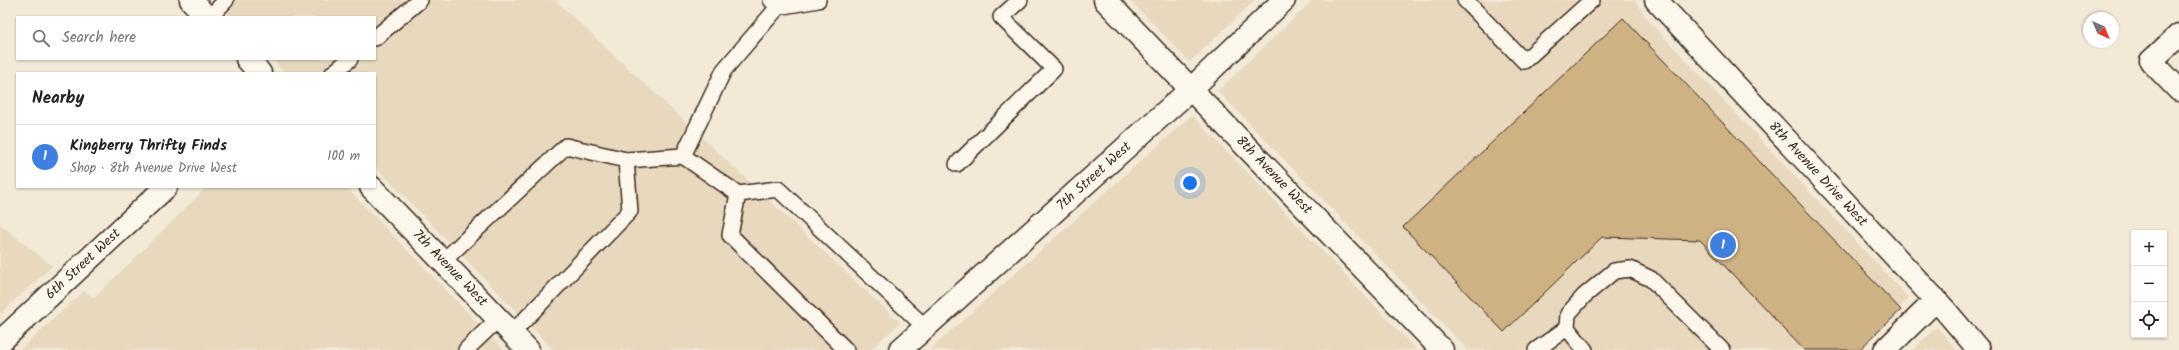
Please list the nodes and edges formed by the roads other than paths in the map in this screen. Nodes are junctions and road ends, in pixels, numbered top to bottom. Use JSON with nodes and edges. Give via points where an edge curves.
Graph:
{"nodes":[{"id":1,"x":191,"y":0,"type":"edge"},
{"id":2,"x":226,"y":0,"type":"edge"},
{"id":3,"x":420,"y":0,"type":"edge"},
{"id":4,"x":818,"y":0,"type":"edge"},
{"id":5,"x":1020,"y":0,"type":"edge"},
{"id":6,"x":1105,"y":0,"type":"edge"},
{"id":7,"x":1284,"y":0,"type":"edge"},
{"id":8,"x":1465,"y":0,"type":"edge"},
{"id":9,"x":1592,"y":0,"type":"edge"},
{"id":10,"x":1656,"y":0,"type":"edge"},
{"id":11,"x":774,"y":4,"type":"edge"},
{"id":12,"x":206,"y":16,"type":"edge"},
{"id":13,"x":211,"y":16,"type":"edge"},
{"id":14,"x":2179,"y":34,"type":"edge"},
{"id":15,"x":376,"y":37,"type":"edge"},
{"id":16,"x":248,"y":60,"type":"edge"},
{"id":17,"x":349,"y":60,"type":"edge"},
{"id":18,"x":259,"y":72,"type":"edge"},
{"id":19,"x":334,"y":72,"type":"edge"},
{"id":20,"x":1191,"y":89,"type":"junction"},
{"id":21,"x":2179,"y":90,"type":"edge"},
{"id":22,"x":683,"y":156,"type":"junction"},
{"id":23,"x":626,"y":160,"type":"junction"},
{"id":24,"x":957,"y":164,"type":"dead end"},
{"id":25,"x":165,"y":188,"type":"edge"},
{"id":26,"x":372,"y":188,"type":"edge"},
{"id":27,"x":738,"y":194,"type":"junction"},
{"id":28,"x":443,"y":262,"type":"junction"},
{"id":29,"x":1936,"y":300,"type":"junction"},
{"id":30,"x":505,"y":326,"type":"junction"},
{"id":31,"x":925,"y":327,"type":"junction"},
{"id":32,"x":1567,"y":328,"type":"junction"},
{"id":33,"x":0,"y":342,"type":"edge"},
{"id":34,"x":466,"y":350,"type":"edge"},
{"id":35,"x":528,"y":350,"type":"edge"},
{"id":36,"x":846,"y":350,"type":"edge"},
{"id":37,"x":900,"y":350,"type":"edge"},
{"id":38,"x":1442,"y":350,"type":"edge"},
{"id":39,"x":1536,"y":350,"type":"edge"},
{"id":40,"x":1585,"y":350,"type":"edge"},
{"id":41,"x":1722,"y":350,"type":"edge"},
{"id":42,"x":1884,"y":350,"type":"edge"},
{"id":43,"x":1979,"y":350,"type":"edge"}],
"edges":[{"from":1,"to":12,"type":"street"},
{"from":2,"to":13,"type":"lane"},
{"from":3,"to":15,"type":"lane"},
{"from":4,"to":11,"type":"lane"},
{"from":5,"to":24,"type":"lane","via":[[1001,17],[1054,69]]},
{"from":6,"to":20,"type":"street","name":"8th Avenue West"},
{"from":7,"to":20,"type":"street","name":"7th Street West"},
{"from":8,"to":9,"type":"lane","via":[[1524,61]]},
{"from":10,"to":29,"type":"street","name":"8th Avenue Drive West"},
{"from":11,"to":22,"type":"lane","via":[[724,70]]},
{"from":14,"to":21,"type":"street","via":[[2151,61]]},
{"from":16,"to":18,"type":"street"},
{"from":17,"to":19,"type":"lane"},
{"from":20,"to":31,"type":"street","name":"7th Street West"},
{"from":20,"to":38,"type":"street","name":"8th Avenue West"},
{"from":22,"to":23,"type":"lane"},
{"from":22,"to":27,"type":"lane"},
{"from":23,"to":28,"type":"lane","via":[[566,146]]},
{"from":23,"to":30,"type":"lane","via":[[630,211]]},
{"from":25,"to":33,"type":"street","name":"6th Street West"},
{"from":26,"to":28,"type":"street","name":"7th Avenue West"},
{"from":27,"to":31,"type":"lane","via":[[778,189]]},
{"from":27,"to":36,"type":"lane","via":[[730,235]]},
{"from":28,"to":30,"type":"street","name":"7th Avenue West"},
{"from":29,"to":42,"type":"street"},
{"from":29,"to":43,"type":"street","name":"8th Avenue Drive West"},
{"from":30,"to":34,"type":"lane"},
{"from":30,"to":35,"type":"street","name":"7th Avenue West"},
{"from":31,"to":37,"type":"street","name":"7th Street West"},
{"from":32,"to":39,"type":"lane"},
{"from":32,"to":40,"type":"lane"},
{"from":32,"to":41,"type":"lane","via":[[1568,314],[1584,296],[1614,272],[1630,269],[1651,279]]}]}
